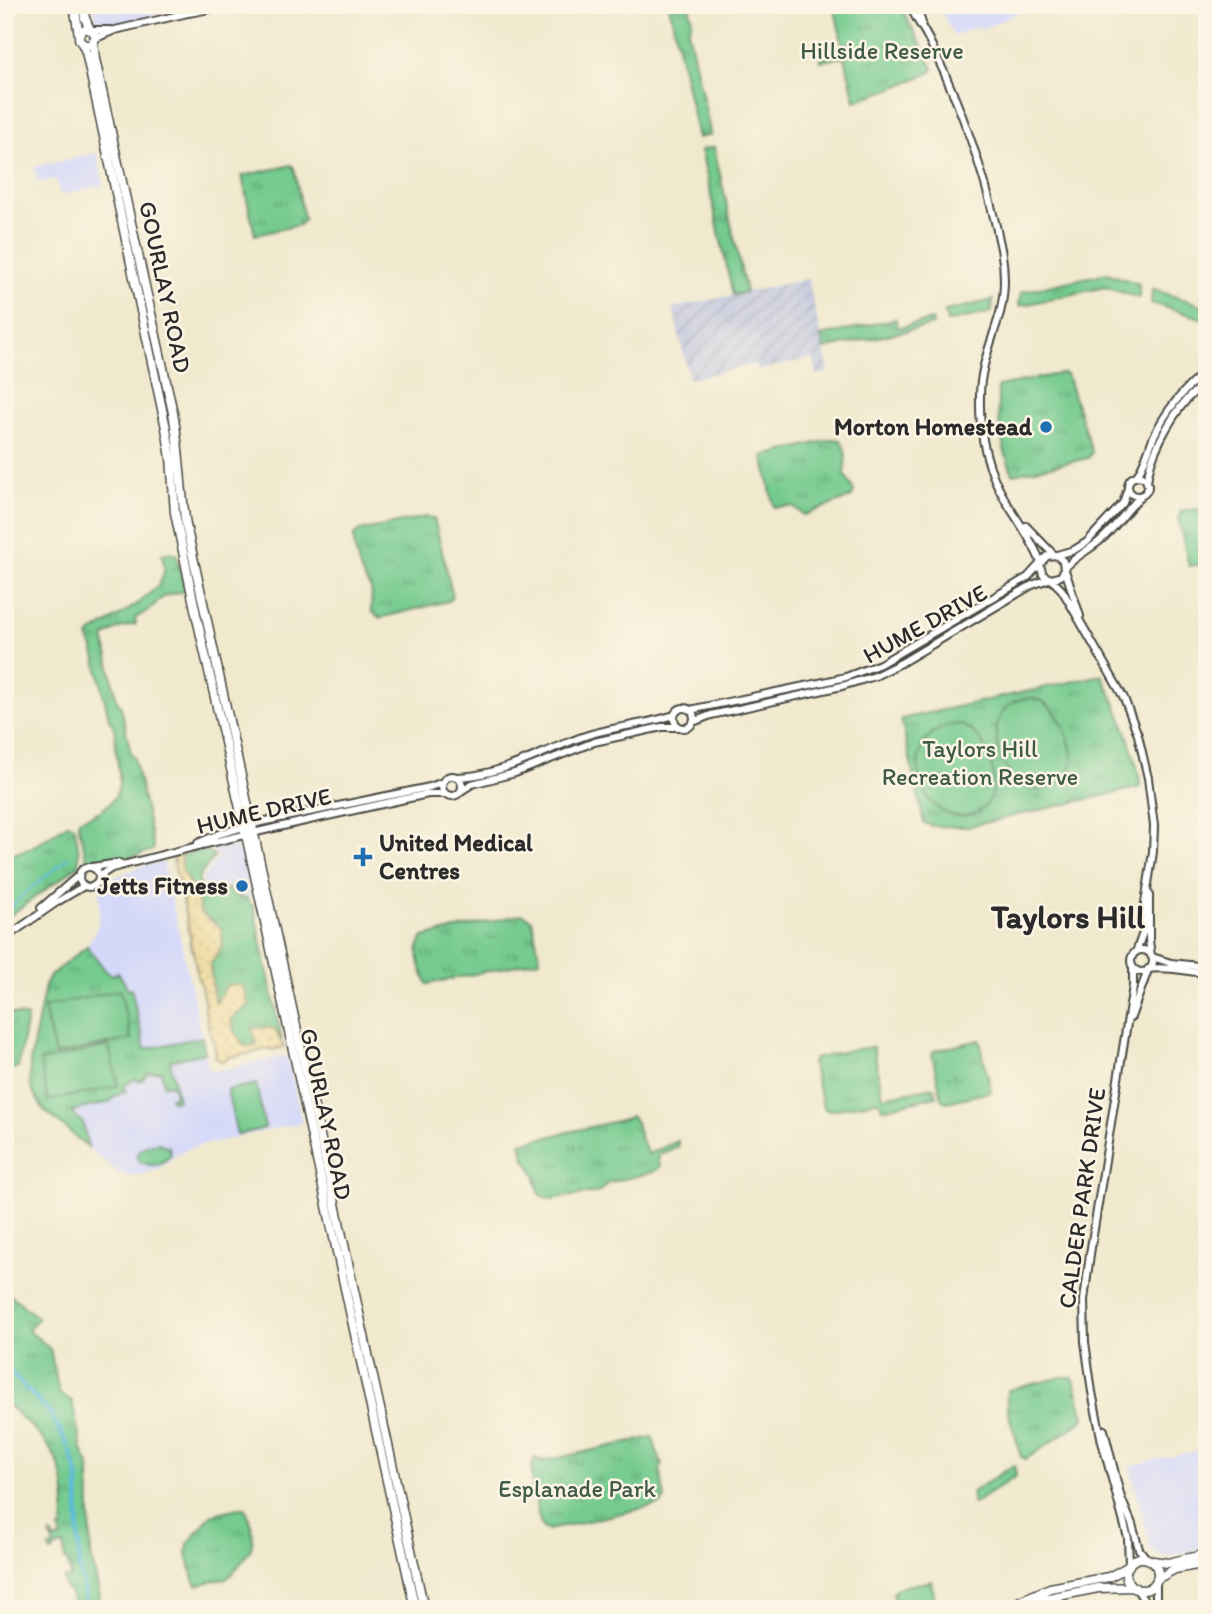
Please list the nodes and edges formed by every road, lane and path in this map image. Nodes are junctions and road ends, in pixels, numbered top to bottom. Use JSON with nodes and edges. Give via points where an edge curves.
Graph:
{"nodes":[{"id":1,"x":74,"y":5,"type":"edge"},
{"id":2,"x":83,"y":5,"type":"edge"},
{"id":3,"x":226,"y":5,"type":"edge"},
{"id":4,"x":415,"y":5,"type":"edge"},
{"id":5,"x":432,"y":5,"type":"edge"},
{"id":6,"x":447,"y":5,"type":"edge"},
{"id":7,"x":911,"y":5,"type":"edge"},
{"id":8,"x":916,"y":5,"type":"edge"},
{"id":9,"x":923,"y":29,"type":"junction"},
{"id":10,"x":92,"y":35,"type":"junction"},
{"id":11,"x":81,"y":39,"type":"junction"},
{"id":12,"x":159,"y":348,"type":"junction"},
{"id":13,"x":149,"y":350,"type":"junction"},
{"id":14,"x":1207,"y":370,"type":"edge"},
{"id":15,"x":1207,"y":380,"type":"edge"},
{"id":16,"x":1136,"y":477,"type":"junction"},
{"id":17,"x":1147,"y":483,"type":"junction"},
{"id":18,"x":1128,"y":488,"type":"junction"},
{"id":19,"x":1142,"y":495,"type":"junction"},
{"id":20,"x":1015,"y":514,"type":"junction"},
{"id":21,"x":184,"y":543,"type":"junction"},
{"id":22,"x":1055,"y":555,"type":"junction"},
{"id":23,"x":1040,"y":564,"type":"junction"},
{"id":24,"x":1065,"y":569,"type":"junction"},
{"id":25,"x":1050,"y":579,"type":"junction"},
{"id":26,"x":1085,"y":631,"type":"junction"},
{"id":27,"x":690,"y":710,"type":"junction"},
{"id":28,"x":674,"y":715,"type":"junction"},
{"id":29,"x":693,"y":722,"type":"junction"},
{"id":30,"x":679,"y":727,"type":"junction"},
{"id":31,"x":457,"y":777,"type":"junction"},
{"id":32,"x":443,"y":782,"type":"junction"},
{"id":33,"x":461,"y":791,"type":"junction"},
{"id":34,"x":446,"y":794,"type":"junction"},
{"id":35,"x":248,"y":830,"type":"junction"},
{"id":36,"x":92,"y":867,"type":"junction"},
{"id":37,"x":79,"y":876,"type":"junction"},
{"id":38,"x":1149,"y":881,"type":"junction"},
{"id":39,"x":98,"y":882,"type":"junction"},
{"id":40,"x":84,"y":886,"type":"junction"},
{"id":41,"x":19,"y":928,"type":"junction"},
{"id":42,"x":5,"y":938,"type":"edge"},
{"id":43,"x":1136,"y":952,"type":"junction"},
{"id":44,"x":1151,"y":956,"type":"junction"},
{"id":45,"x":1133,"y":968,"type":"junction"},
{"id":46,"x":1148,"y":969,"type":"junction"},
{"id":47,"x":1207,"y":970,"type":"edge"},
{"id":48,"x":1125,"y":1031,"type":"junction"},
{"id":49,"x":314,"y":1128,"type":"junction"},
{"id":50,"x":1117,"y":1494,"type":"junction"},
{"id":51,"x":1207,"y":1554,"type":"edge"},
{"id":52,"x":1148,"y":1559,"type":"junction"},
{"id":53,"x":1207,"y":1563,"type":"edge"},
{"id":54,"x":1129,"y":1566,"type":"junction"},
{"id":55,"x":1157,"y":1580,"type":"junction"},
{"id":56,"x":1135,"y":1587,"type":"junction"},
{"id":57,"x":1048,"y":1594,"type":"junction"},
{"id":58,"x":997,"y":1608,"type":"edge"},
{"id":59,"x":415,"y":1609,"type":"edge"},
{"id":60,"x":424,"y":1609,"type":"edge"},
{"id":61,"x":1147,"y":1609,"type":"edge"},
{"id":62,"x":1156,"y":1609,"type":"edge"}],
"edges":[{"from":1,"to":11,"type":"main road","name":"GOURLAY ROAD"},
{"from":2,"to":10,"type":"main road","name":"GOURLAY ROAD"},
{"from":3,"to":10,"type":"street","via":[[199,16]]},
{"from":4,"to":5,"type":"street"},
{"from":5,"to":6,"type":"street"},
{"from":7,"to":9,"type":"street"},
{"from":8,"to":9,"type":"street"},
{"from":9,"to":20,"type":"street","via":[[972,144],[1002,254],[1003,293],[982,376],[980,409],[989,466]]},
{"from":10,"to":11,"type":"main road","via":[[87,44]]},
{"from":10,"to":11,"type":"main road","via":[[83,29]]},
{"from":10,"to":12,"type":"main road","name":"GOURLAY ROAD"},
{"from":11,"to":13,"type":"main road","name":"GOURLAY ROAD"},
{"from":12,"to":13,"type":"main road"},
{"from":12,"to":21,"type":"main road","name":"GOURLAY ROAD","via":[[176,429]]},
{"from":13,"to":21,"type":"main road","name":"GOURLAY ROAD"},
{"from":14,"to":16,"type":"street","via":[[1170,409]]},
{"from":15,"to":17,"type":"street","via":[[1169,424]]},
{"from":16,"to":17,"type":"street"},
{"from":16,"to":18,"type":"street"},
{"from":17,"to":19,"type":"street"},
{"from":18,"to":19,"type":"street","via":[[1133,495]]},
{"from":18,"to":22,"type":"street","via":[[1123,503],[1087,542]]},
{"from":19,"to":24,"type":"street","via":[[1103,538]]},
{"from":20,"to":22,"type":"street"},
{"from":20,"to":23,"type":"street"},
{"from":21,"to":35,"type":"main road","name":"GOURLAY ROAD"},
{"from":22,"to":23,"type":"street"},
{"from":22,"to":24,"type":"street"},
{"from":23,"to":25,"type":"street","via":[[1041,572]]},
{"from":23,"to":27,"type":"street","name":"HUME DRIVE","via":[[1028,577],[880,664],[846,677]]},
{"from":24,"to":25,"type":"street","via":[[1058,578]]},
{"from":24,"to":26,"type":"street"},
{"from":25,"to":26,"type":"street","via":[[1062,590]]},
{"from":25,"to":29,"type":"street","name":"HUME DRIVE","via":[[875,676]]},
{"from":26,"to":38,"type":"street","via":[[1124,698],[1142,751],[1154,826]]},
{"from":27,"to":28,"type":"street","via":[[681,708]]},
{"from":27,"to":29,"type":"street"},
{"from":28,"to":30,"type":"street"},
{"from":28,"to":31,"type":"street","via":[[603,731],[498,769]]},
{"from":29,"to":30,"type":"street","via":[[687,728]]},
{"from":30,"to":33,"type":"street","via":[[594,742]]},
{"from":31,"to":32,"type":"street"},
{"from":31,"to":33,"type":"street"},
{"from":32,"to":34,"type":"street"},
{"from":32,"to":35,"type":"street","name":"HUME DRIVE"},
{"from":33,"to":34,"type":"street","via":[[454,796]]},
{"from":34,"to":35,"type":"street","name":"HUME DRIVE"},
{"from":35,"to":36,"type":"street","name":"HUME DRIVE"},
{"from":35,"to":39,"type":"street","name":"HUME DRIVE","via":[[115,867]]},
{"from":35,"to":49,"type":"main road","name":"GOURLAY ROAD"},
{"from":36,"to":37,"type":"street","via":[[84,868]]},
{"from":36,"to":39,"type":"street"},
{"from":37,"to":40,"type":"street"},
{"from":37,"to":41,"type":"street"},
{"from":38,"to":43,"type":"street","via":[[1144,930]]},
{"from":38,"to":44,"type":"street"},
{"from":39,"to":40,"type":"street"},
{"from":40,"to":41,"type":"street"},
{"from":41,"to":42,"type":"street"},
{"from":43,"to":44,"type":"street","via":[[1143,950]]},
{"from":43,"to":45,"type":"street","via":[[1131,958]]},
{"from":44,"to":46,"type":"street"},
{"from":44,"to":47,"type":"street"},
{"from":45,"to":46,"type":"street"},
{"from":45,"to":48,"type":"street","name":"CALDER PARK DRIVE"},
{"from":46,"to":47,"type":"street"},
{"from":46,"to":48,"type":"street","name":"CALDER PARK DRIVE"},
{"from":48,"to":50,"type":"street","name":"CALDER PARK DRIVE","via":[[1086,1278],[1084,1321],[1089,1370]]},
{"from":49,"to":59,"type":"main road","name":"GOURLAY ROAD"},
{"from":49,"to":60,"type":"main road","name":"GOURLAY ROAD"},
{"from":50,"to":52,"type":"street","name":"CALDER PARK DRIVE","via":[[1139,1549]]},
{"from":50,"to":54,"type":"street","name":"CALDER PARK DRIVE","via":[[1128,1538]]},
{"from":51,"to":52,"type":"main road","via":[[1168,1563]]},
{"from":52,"to":54,"type":"main road","via":[[1135,1560]]},
{"from":52,"to":55,"type":"main road","via":[[1157,1568]]},
{"from":53,"to":55,"type":"main road","via":[[1175,1569]]},
{"from":54,"to":56,"type":"main road","via":[[1127,1577]]},
{"from":54,"to":57,"type":"main road","via":[[1109,1577]]},
{"from":55,"to":56,"type":"main road","via":[[1149,1588]]},
{"from":55,"to":62,"type":"street"},
{"from":56,"to":57,"type":"main road"},
{"from":56,"to":61,"type":"street"},
{"from":57,"to":58,"type":"main road"}]}
